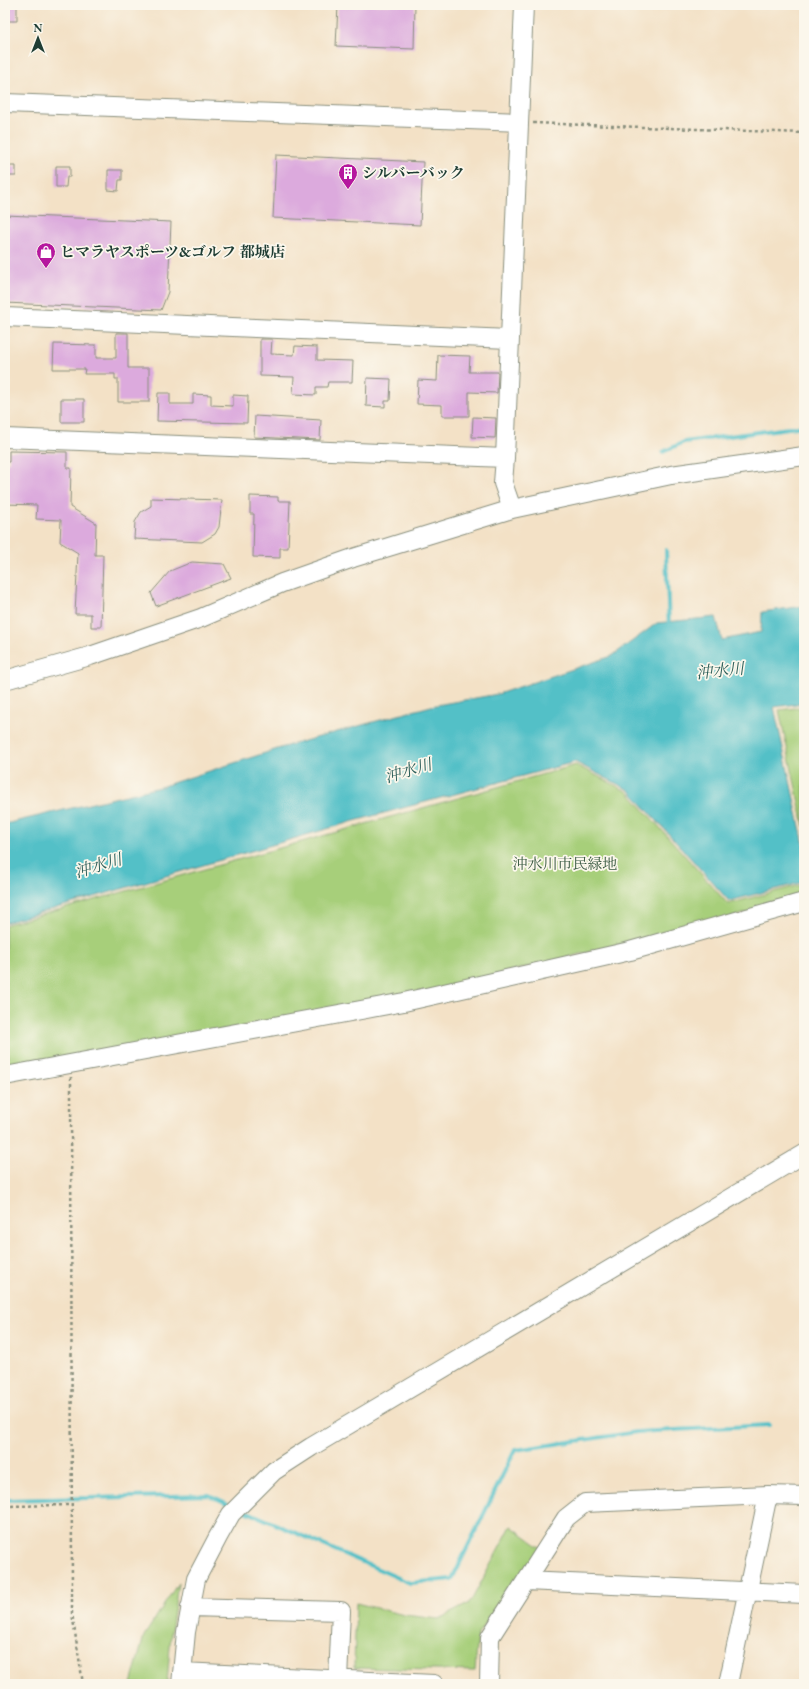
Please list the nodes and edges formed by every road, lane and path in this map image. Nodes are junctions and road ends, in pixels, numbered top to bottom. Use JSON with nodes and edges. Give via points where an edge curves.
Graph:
{"nodes":[{"id":1,"x":524,"y":5,"type":"edge"},
{"id":2,"x":5,"y":103,"type":"edge"},
{"id":3,"x":519,"y":122,"type":"junction"},
{"id":4,"x":804,"y":133,"type":"edge"},
{"id":5,"x":5,"y":317,"type":"edge"},
{"id":6,"x":509,"y":339,"type":"junction"},
{"id":7,"x":5,"y":438,"type":"edge"},
{"id":8,"x":804,"y":456,"type":"edge"},
{"id":9,"x":505,"y":458,"type":"junction"},
{"id":10,"x":512,"y":509,"type":"junction"},
{"id":11,"x":5,"y":680,"type":"edge"},
{"id":12,"x":804,"y":902,"type":"edge"},
{"id":13,"x":71,"y":1063,"type":"junction"},
{"id":14,"x":5,"y":1076,"type":"edge"},
{"id":15,"x":804,"y":1154,"type":"edge"},
{"id":16,"x":804,"y":1484,"type":"edge"},
{"id":17,"x":768,"y":1495,"type":"junction"},
{"id":18,"x":797,"y":1495,"type":"edge"},
{"id":19,"x":5,"y":1506,"type":"edge"},
{"id":20,"x":72,"y":1506,"type":"junction"},
{"id":21,"x":526,"y":1581,"type":"junction"},
{"id":22,"x":748,"y":1591,"type":"junction"},
{"id":23,"x":804,"y":1594,"type":"edge"},
{"id":24,"x":190,"y":1607,"type":"junction"},
{"id":25,"x":181,"y":1678,"type":"edge"},
{"id":26,"x":338,"y":1680,"type":"junction"},
{"id":27,"x":83,"y":1684,"type":"edge"},
{"id":28,"x":420,"y":1684,"type":"edge"},
{"id":29,"x":434,"y":1684,"type":"edge"},
{"id":30,"x":489,"y":1684,"type":"edge"},
{"id":31,"x":728,"y":1684,"type":"edge"}],
"edges":[{"from":1,"to":3,"type":"street"},
{"from":2,"to":3,"type":"street"},
{"from":3,"to":4,"type":"path"},
{"from":3,"to":6,"type":"street"},
{"from":5,"to":6,"type":"street"},
{"from":6,"to":9,"type":"street"},
{"from":7,"to":9,"type":"street"},
{"from":8,"to":10,"type":"street","via":[[671,475]]},
{"from":9,"to":10,"type":"street","via":[[503,483]]},
{"from":10,"to":11,"type":"street","via":[[353,558],[282,583],[201,618],[90,656]]},
{"from":12,"to":13,"type":"street","via":[[630,951],[404,1002]]},
{"from":13,"to":14,"type":"street"},
{"from":13,"to":20,"type":"path"},
{"from":15,"to":24,"type":"street","via":[[274,1471],[231,1514],[196,1579]]},
{"from":16,"to":18,"type":"street"},
{"from":17,"to":18,"type":"street"},
{"from":17,"to":21,"type":"street","via":[[586,1503],[566,1518]]},
{"from":17,"to":22,"type":"street"},
{"from":19,"to":20,"type":"path"},
{"from":20,"to":27,"type":"path","via":[[72,1613]]},
{"from":21,"to":22,"type":"street"},
{"from":21,"to":30,"type":"street","via":[[490,1637]]},
{"from":22,"to":23,"type":"street"},
{"from":22,"to":31,"type":"street"},
{"from":24,"to":25,"type":"street"},
{"from":24,"to":26,"type":"street","via":[[340,1611]]},
{"from":25,"to":26,"type":"street"},
{"from":26,"to":28,"type":"street"},
{"from":28,"to":29,"type":"street"}]}
